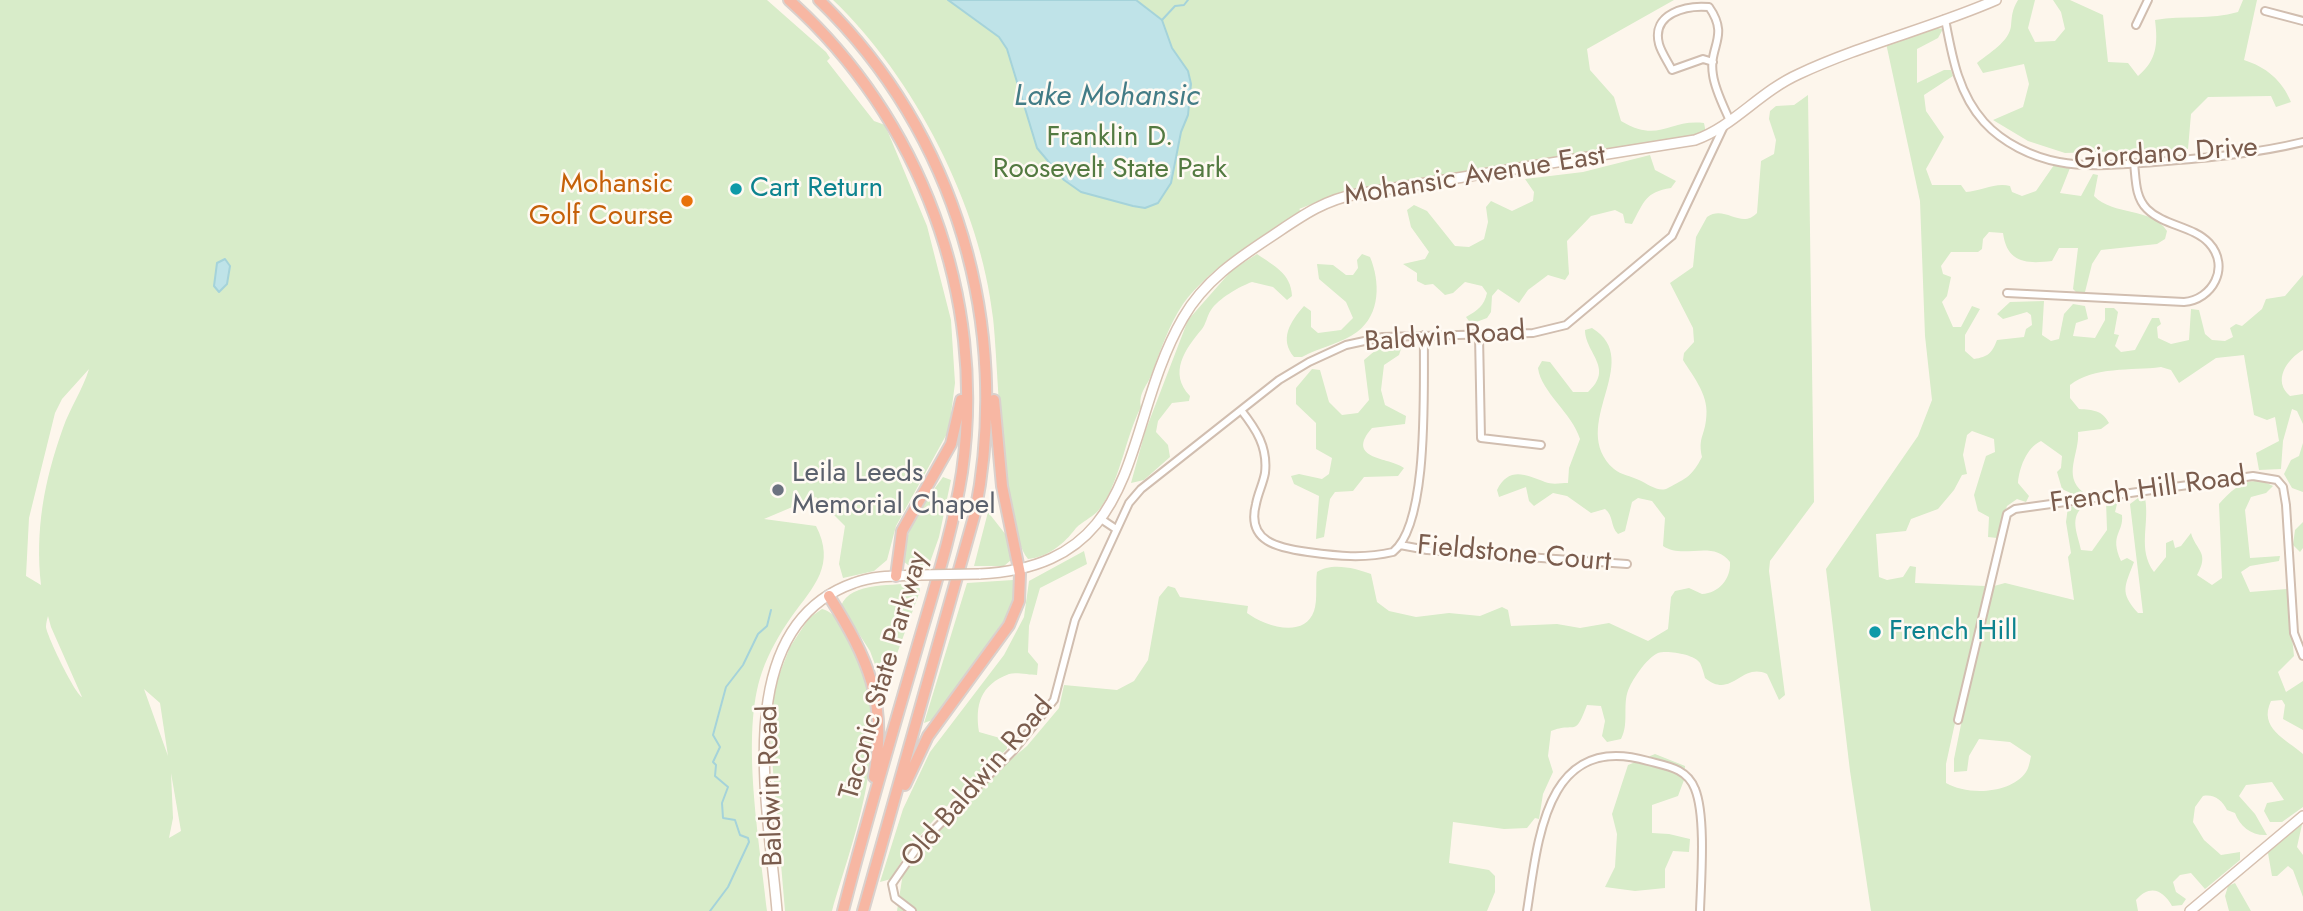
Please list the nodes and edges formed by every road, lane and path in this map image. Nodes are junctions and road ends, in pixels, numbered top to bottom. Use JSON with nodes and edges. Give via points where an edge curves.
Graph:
{"nodes":[{"id":1,"x":789,"y":0,"type":"edge"},
{"id":2,"x":819,"y":0,"type":"edge"},
{"id":3,"x":1996,"y":0,"type":"edge"},
{"id":4,"x":2148,"y":0,"type":"edge"},
{"id":5,"x":2265,"y":11,"type":"dead end"},
{"id":6,"x":1945,"y":19,"type":"junction"},
{"id":7,"x":2303,"y":21,"type":"edge"},
{"id":8,"x":2136,"y":25,"type":"dead end"},
{"id":9,"x":1713,"y":62,"type":"junction"},
{"id":10,"x":1728,"y":124,"type":"junction"},
{"id":11,"x":2303,"y":142,"type":"edge"},
{"id":12,"x":2134,"y":163,"type":"junction"},
{"id":13,"x":2007,"y":293,"type":"dead end"},
{"id":14,"x":979,"y":301,"type":"junction"},
{"id":15,"x":1424,"y":335,"type":"junction"},
{"id":16,"x":1479,"y":335,"type":"junction"},
{"id":17,"x":965,"y":345,"type":"junction"},
{"id":18,"x":1241,"y":410,"type":"junction"},
{"id":19,"x":1541,"y":445,"type":"dead end"},
{"id":20,"x":1116,"y":497,"type":"junction"},
{"id":21,"x":1129,"y":503,"type":"junction"},
{"id":22,"x":1101,"y":519,"type":"junction"},
{"id":23,"x":1116,"y":529,"type":"junction"},
{"id":24,"x":1400,"y":545,"type":"junction"},
{"id":25,"x":1627,"y":564,"type":"dead end"},
{"id":26,"x":1019,"y":570,"type":"junction"},
{"id":27,"x":896,"y":576,"type":"junction"},
{"id":28,"x":829,"y":596,"type":"junction"},
{"id":29,"x":2303,"y":656,"type":"edge"},
{"id":30,"x":1958,"y":720,"type":"dead end"},
{"id":31,"x":2303,"y":816,"type":"edge"},
{"id":32,"x":862,"y":840,"type":"junction"},
{"id":33,"x":883,"y":841,"type":"junction"},
{"id":34,"x":776,"y":911,"type":"edge"},
{"id":35,"x":843,"y":911,"type":"edge"},
{"id":36,"x":863,"y":911,"type":"edge"},
{"id":37,"x":912,"y":911,"type":"edge"},
{"id":38,"x":1527,"y":911,"type":"edge"},
{"id":39,"x":1700,"y":911,"type":"edge"},
{"id":40,"x":2190,"y":911,"type":"edge"}],
"edges":[{"from":1,"to":17,"type":"highway","name":"Taconic State Parkway","via":[[856,72],[913,162],[944,241]]},
{"from":2,"to":14,"type":"highway","name":"Taconic State Parkway","via":[[879,68],[924,140],[958,218]]},
{"from":3,"to":6,"type":"street","name":"Baldwin Road"},
{"from":4,"to":8,"type":"street"},
{"from":5,"to":7,"type":"street"},
{"from":6,"to":10,"type":"street","name":"Baldwin Road","via":[[1798,74],[1758,97]]},
{"from":6,"to":12,"type":"street","name":"Giordano Drive","via":[[1961,84],[1993,130],[2030,155],[2061,163]]},
{"from":9,"to":9,"type":"street","via":[[1720,30],[1709,7],[1693,5],[1666,16],[1659,27],[1659,44],[1672,69],[1703,59]]},
{"from":9,"to":10,"type":"street"},
{"from":10,"to":16,"type":"street","name":"Baldwin Road","via":[[1680,222],[1659,248],[1560,328]]},
{"from":10,"to":20,"type":"street","name":"Mohansic Avenue East","via":[[1681,144],[1346,196],[1310,211],[1229,265],[1191,305],[1167,354]]},
{"from":11,"to":12,"type":"street","name":"Giordano Drive","via":[[2233,156]]},
{"from":12,"to":13,"type":"street","via":[[2139,196],[2148,210],[2203,239],[2213,250],[2218,274],[2210,291],[2184,302]]},
{"from":14,"to":26,"type":"highway","via":[[992,364],[1004,496]]},
{"from":14,"to":33,"type":"highway","name":"Taconic State Parkway","via":[[987,408],[979,492]]},
{"from":15,"to":16,"type":"street","name":"Baldwin Road"},
{"from":15,"to":18,"type":"street","name":"Baldwin Road","via":[[1369,339],[1334,350],[1291,373]]},
{"from":15,"to":24,"type":"street","via":[[1420,479],[1414,513]]},
{"from":16,"to":19,"type":"street","via":[[1481,438]]},
{"from":17,"to":27,"type":"highway","via":[[954,435],[904,527]]},
{"from":17,"to":32,"type":"highway","name":"Taconic State Parkway","via":[[966,429],[954,513]]},
{"from":18,"to":21,"type":"street","name":"Baldwin Road"},
{"from":18,"to":24,"type":"street","via":[[1264,449],[1265,473],[1254,522],[1269,544],[1353,558],[1393,552]]},
{"from":20,"to":21,"type":"street"},
{"from":20,"to":22,"type":"street","name":"Mohansic Avenue East"},
{"from":21,"to":23,"type":"street","name":"Old Baldwin Road"},
{"from":22,"to":23,"type":"street"},
{"from":22,"to":26,"type":"street","name":"Baldwin Road","via":[[1061,553]]},
{"from":23,"to":37,"type":"street","name":"Old Baldwin Road","via":[[1075,620],[1054,700],[1014,750],[919,845],[892,884],[895,898]]},
{"from":24,"to":25,"type":"street","name":"Fieldstone Court"},
{"from":26,"to":27,"type":"street","name":"Baldwin Road","bridge":true},
{"from":26,"to":33,"type":"highway","via":[[1020,596],[1014,616],[928,736]]},
{"from":27,"to":28,"type":"street","name":"Baldwin Road","via":[[861,581]]},
{"from":28,"to":32,"type":"highway","via":[[863,653],[878,706],[878,757]]},
{"from":28,"to":34,"type":"street","name":"Baldwin Road","via":[[790,634],[770,685],[766,768]]},
{"from":29,"to":30,"type":"street","name":"French Hill Road","via":[[2294,633],[2286,505],[2277,480],[2253,476],[2015,509],[2007,514]]},
{"from":31,"to":40,"type":"street"},
{"from":32,"to":35,"type":"highway","name":"Taconic State Parkway"},
{"from":33,"to":36,"type":"highway","name":"Taconic State Parkway"},
{"from":38,"to":39,"type":"street","via":[[1542,825],[1558,784],[1585,762],[1615,756],[1674,768],[1691,779],[1699,805]]}]}
